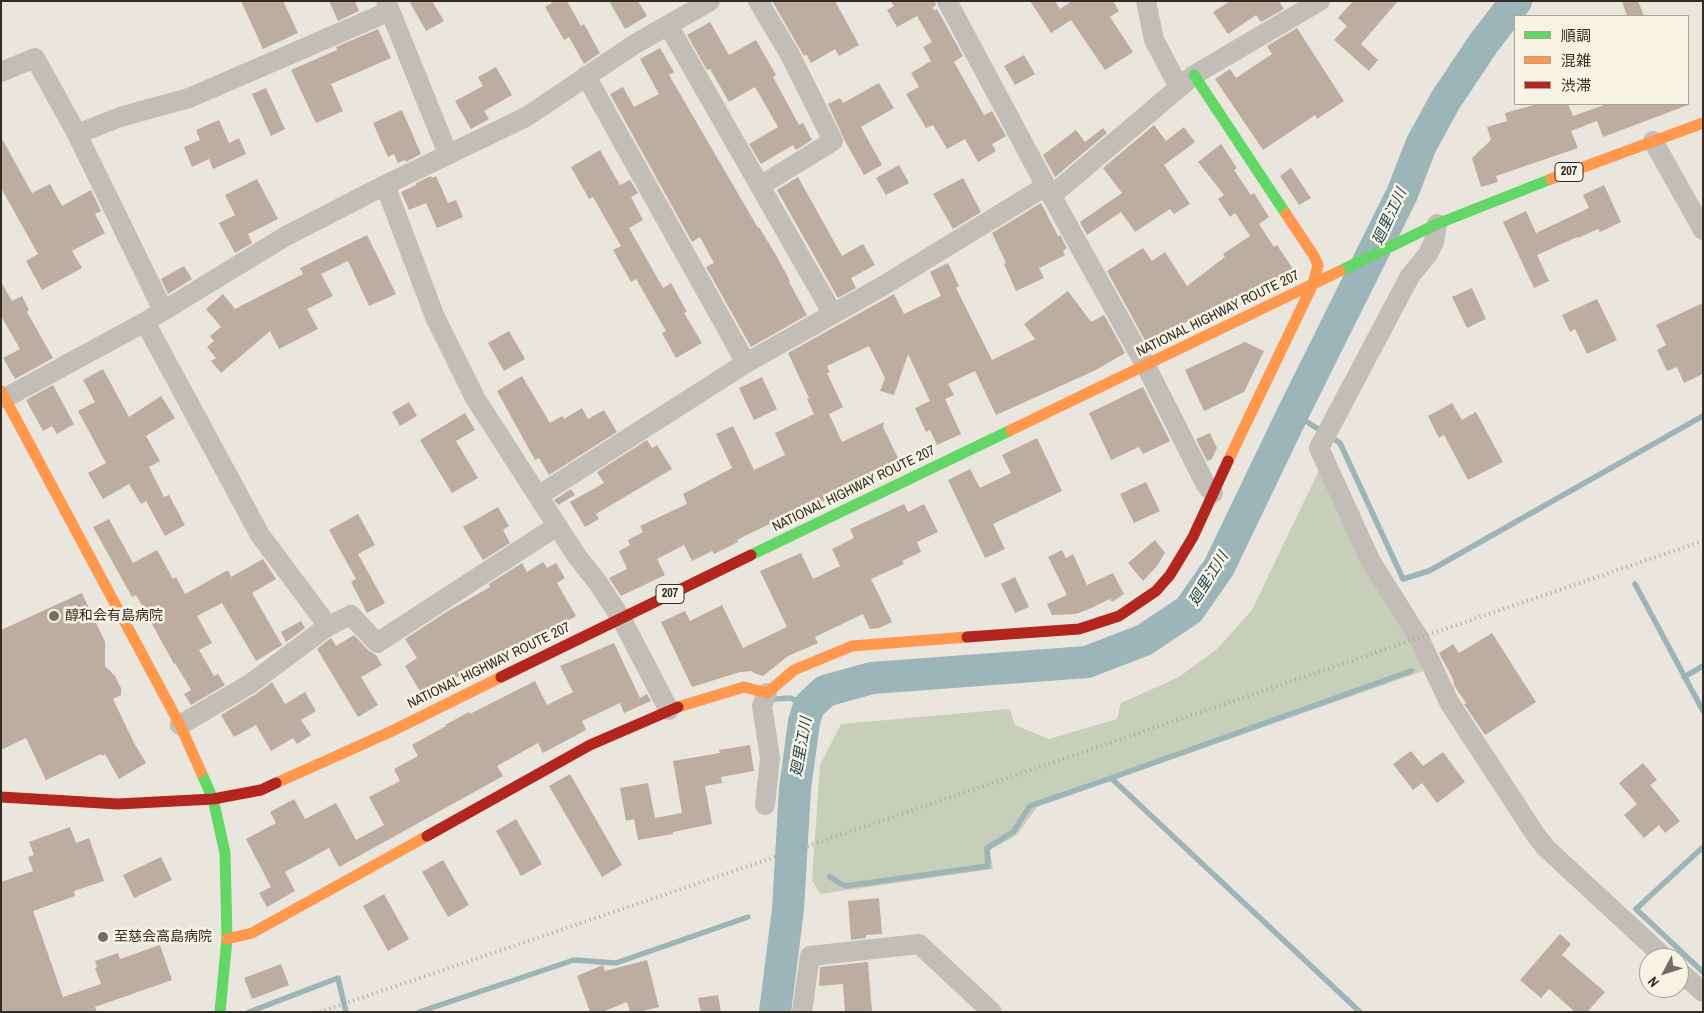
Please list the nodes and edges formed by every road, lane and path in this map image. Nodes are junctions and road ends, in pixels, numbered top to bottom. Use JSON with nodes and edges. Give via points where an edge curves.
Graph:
{"nodes":[{"id":1,"x":710,"y":1,"type":"edge"},
{"id":2,"x":758,"y":1,"type":"edge"},
{"id":3,"x":947,"y":1,"type":"edge"},
{"id":4,"x":1146,"y":1,"type":"edge"},
{"id":5,"x":1320,"y":1,"type":"edge"},
{"id":6,"x":388,"y":6,"type":"edge"},
{"id":7,"x":668,"y":25,"type":"junction"},
{"id":8,"x":1,"y":72,"type":"edge"},
{"id":9,"x":586,"y":76,"type":"junction"},
{"id":10,"x":1187,"y":81,"type":"junction"},
{"id":11,"x":1703,"y":123,"type":"edge"},
{"id":12,"x":77,"y":134,"type":"junction"},
{"id":13,"x":1653,"y":141,"type":"junction"},
{"id":14,"x":448,"y":154,"type":"junction"},
{"id":15,"x":385,"y":185,"type":"junction"},
{"id":16,"x":760,"y":186,"type":"junction"},
{"id":17,"x":1048,"y":191,"type":"junction"},
{"id":18,"x":1436,"y":224,"type":"junction"},
{"id":19,"x":1703,"y":230,"type":"edge"},
{"id":20,"x":1313,"y":284,"type":"junction"},
{"id":21,"x":163,"y":310,"type":"junction"},
{"id":22,"x":833,"y":314,"type":"junction"},
{"id":23,"x":145,"y":322,"type":"junction"},
{"id":24,"x":746,"y":363,"type":"junction"},
{"id":25,"x":1146,"y":366,"type":"junction"},
{"id":26,"x":3,"y":394,"type":"edge"},
{"id":27,"x":1213,"y":492,"type":"junction"},
{"id":28,"x":538,"y":496,"type":"junction"},
{"id":29,"x":557,"y":526,"type":"junction"},
{"id":30,"x":621,"y":618,"type":"junction"},
{"id":31,"x":328,"y":626,"type":"junction"},
{"id":32,"x":765,"y":700,"type":"junction"},
{"id":33,"x":669,"y":710,"type":"junction"},
{"id":34,"x":180,"y":725,"type":"junction"},
{"id":35,"x":1,"y":797,"type":"edge"},
{"id":36,"x":213,"y":799,"type":"junction"},
{"id":37,"x":765,"y":805,"type":"dead end"},
{"id":38,"x":228,"y":939,"type":"junction"},
{"id":39,"x":1654,"y":948,"type":"edge"},
{"id":40,"x":1689,"y":979,"type":"edge"},
{"id":41,"x":1703,"y":992,"type":"edge"},
{"id":42,"x":220,"y":1012,"type":"edge"},
{"id":43,"x":802,"y":1012,"type":"edge"},
{"id":44,"x":992,"y":1012,"type":"edge"}],
"edges":[{"from":1,"to":7,"type":"street"},
{"from":2,"to":16,"type":"street","via":[[789,53],[833,141]]},
{"from":3,"to":17,"type":"street"},
{"from":4,"to":10,"type":"street","via":[[1154,40]]},
{"from":5,"to":10,"type":"street"},
{"from":6,"to":12,"type":"street","via":[[189,98],[120,117]]},
{"from":6,"to":14,"type":"street"},
{"from":7,"to":9,"type":"street"},
{"from":7,"to":16,"type":"street"},
{"from":8,"to":12,"type":"street","via":[[35,58]]},
{"from":9,"to":14,"type":"street","via":[[526,117]]},
{"from":9,"to":24,"type":"street"},
{"from":10,"to":17,"type":"street"},
{"from":10,"to":20,"type":"main road","via":[[1314,256],[1318,265]]},
{"from":11,"to":13,"type":"main road","name":"NATIONAL HIGHWAY ROUTE 207","number":"207"},
{"from":12,"to":21,"type":"street"},
{"from":13,"to":18,"type":"main road","name":"NATIONAL HIGHWAY ROUTE 207","number":"207"},
{"from":13,"to":19,"type":"street"},
{"from":14,"to":15,"type":"street"},
{"from":15,"to":21,"type":"street","via":[[286,236]]},
{"from":15,"to":28,"type":"street","via":[[435,317],[455,358],[475,398]]},
{"from":16,"to":22,"type":"street"},
{"from":17,"to":22,"type":"street"},
{"from":17,"to":25,"type":"street"},
{"from":18,"to":20,"type":"main road","name":"NATIONAL HIGHWAY ROUTE 207","number":"207"},
{"from":18,"to":39,"type":"street","via":[[1434,242],[1428,254],[1410,276],[1320,448],[1370,560],[1419,638],[1449,702],[1496,776],[1546,848]]},
{"from":20,"to":25,"type":"main road","name":"NATIONAL HIGHWAY ROUTE 207","number":"207"},
{"from":20,"to":27,"type":"main road"},
{"from":21,"to":23,"type":"street"},
{"from":22,"to":24,"type":"street"},
{"from":23,"to":26,"type":"street"},
{"from":23,"to":31,"type":"street","via":[[260,535]]},
{"from":24,"to":28,"type":"street"},
{"from":25,"to":27,"type":"street","via":[[1206,485]]},
{"from":25,"to":30,"type":"main road","name":"NATIONAL HIGHWAY ROUTE 207","number":"207"},
{"from":26,"to":34,"type":"main road"},
{"from":27,"to":32,"type":"main road","via":[[1194,537],[1170,575],[1156,591],[1119,616],[1078,630],[852,646],[794,670]]},
{"from":28,"to":29,"type":"street"},
{"from":29,"to":30,"type":"street"},
{"from":29,"to":31,"type":"street","via":[[377,643],[351,615]]},
{"from":30,"to":33,"type":"street"},
{"from":30,"to":36,"type":"main road","name":"NATIONAL HIGHWAY ROUTE 207","number":"207","via":[[390,732],[261,790]]},
{"from":31,"to":34,"type":"street","via":[[250,684]]},
{"from":32,"to":33,"type":"main road","via":[[744,687]]},
{"from":32,"to":37,"type":"street","via":[[770,758]]},
{"from":33,"to":38,"type":"main road","via":[[590,745],[252,933]]},
{"from":34,"to":36,"type":"main road"},
{"from":35,"to":36,"type":"main road","name":"NATIONAL HIGHWAY ROUTE 207","number":"207","via":[[118,804]]},
{"from":36,"to":38,"type":"main road","via":[[225,854]]},
{"from":38,"to":42,"type":"main road"},
{"from":40,"to":41,"type":"street"},
{"from":43,"to":44,"type":"street","via":[[810,956],[919,944]]}]}
